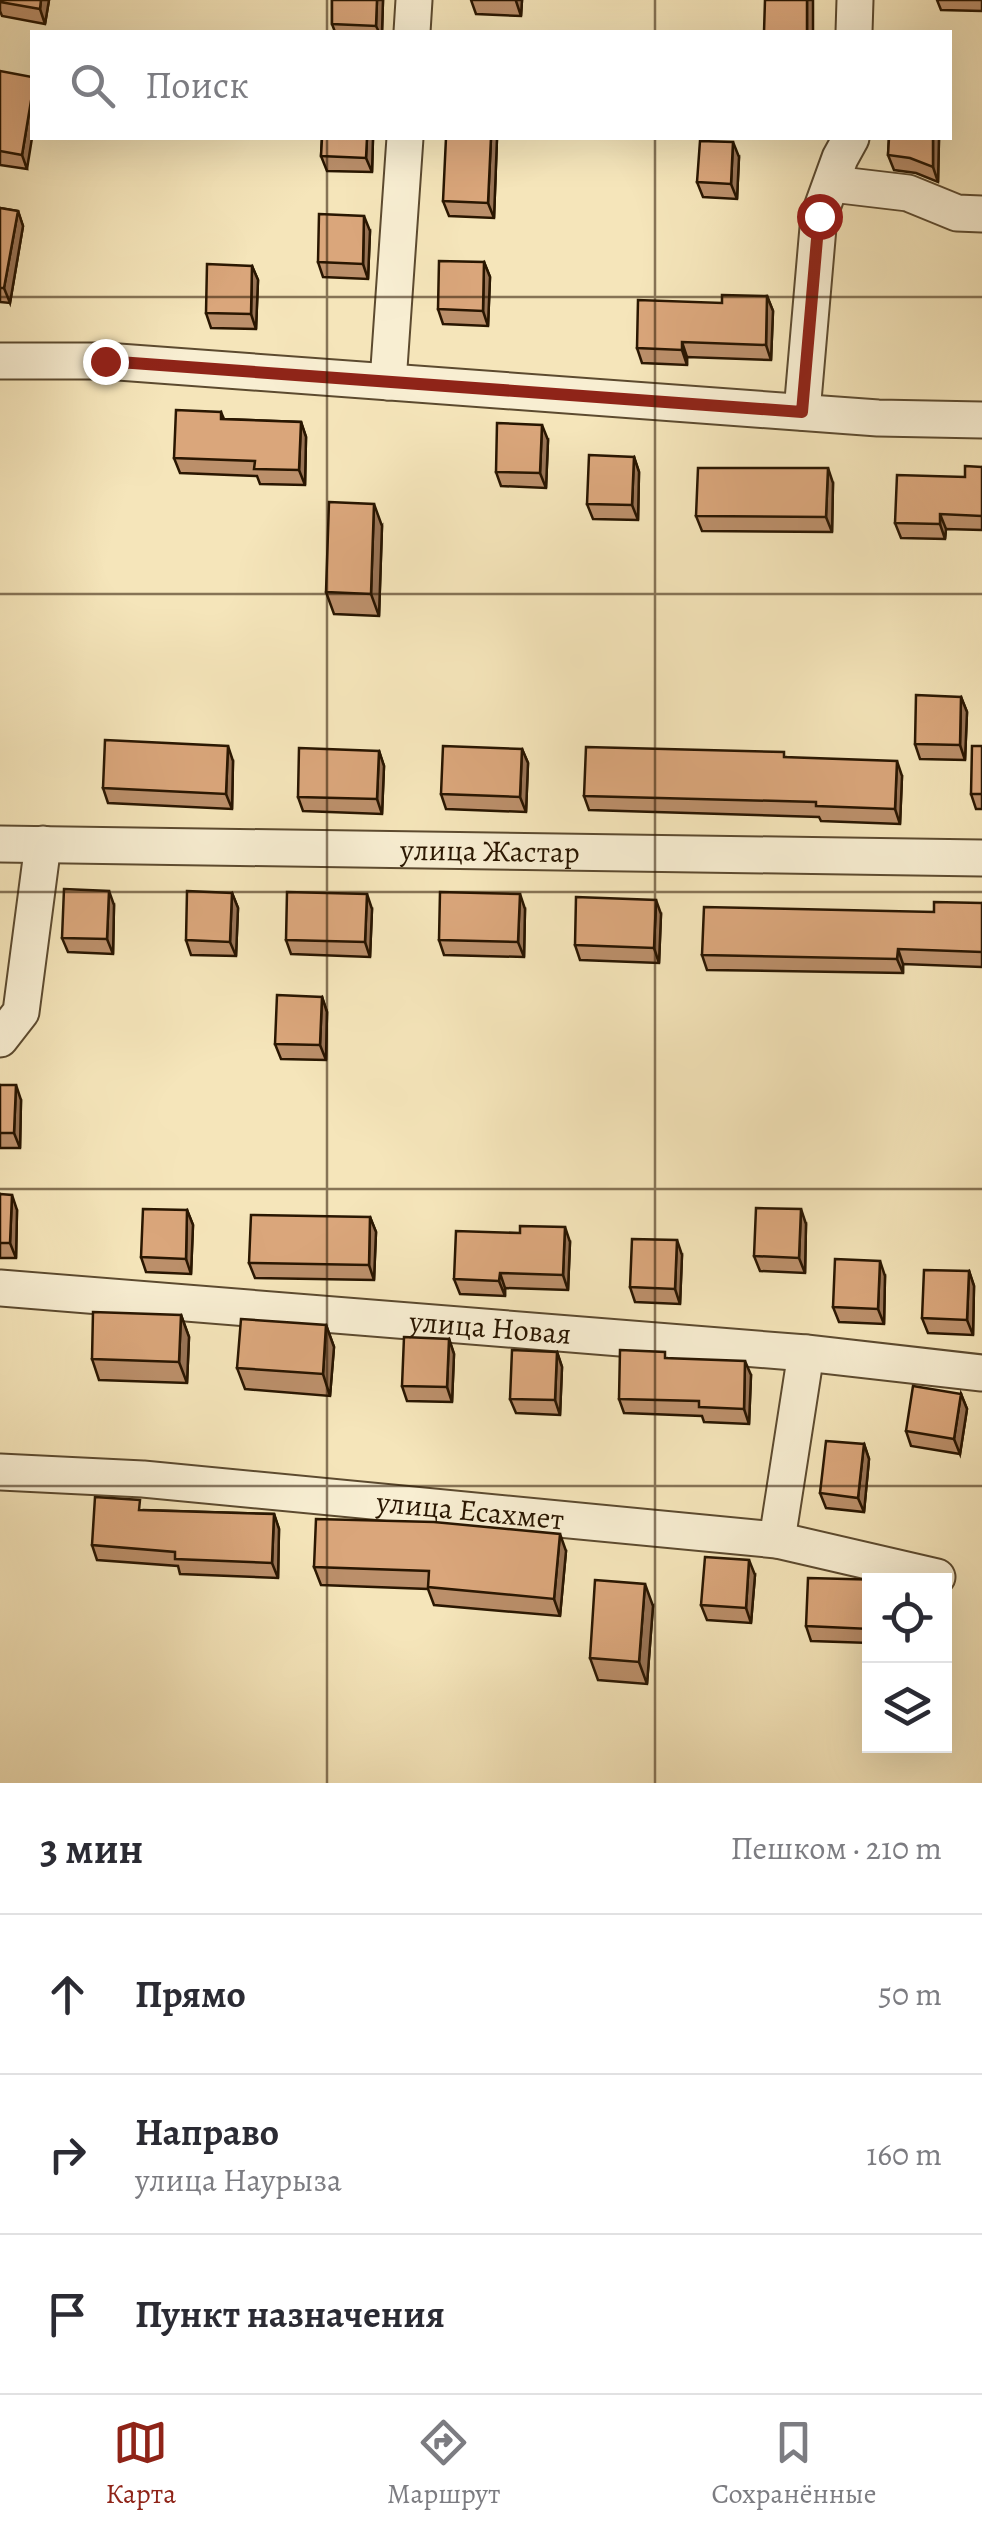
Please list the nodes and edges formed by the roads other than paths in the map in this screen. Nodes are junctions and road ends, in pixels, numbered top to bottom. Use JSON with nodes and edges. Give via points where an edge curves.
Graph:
{"nodes":[{"id":1,"x":414,"y":0,"type":"edge"},
{"id":2,"x":856,"y":0,"type":"edge"},
{"id":3,"x":412,"y":30,"type":"edge"},
{"id":4,"x":854,"y":30,"type":"edge"},
{"id":5,"x":405,"y":140,"type":"edge"},
{"id":6,"x":850,"y":140,"type":"edge"},
{"id":7,"x":832,"y":184,"type":"junction"},
{"id":8,"x":982,"y":214,"type":"edge"},
{"id":9,"x":0,"y":360,"type":"edge"},
{"id":10,"x":388,"y":382,"type":"junction"},
{"id":11,"x":802,"y":412,"type":"junction"},
{"id":12,"x":982,"y":420,"type":"edge"},
{"id":13,"x":0,"y":844,"type":"edge"},
{"id":14,"x":44,"y":844,"type":"junction"},
{"id":15,"x":982,"y":858,"type":"edge"},
{"id":16,"x":0,"y":1040,"type":"edge"},
{"id":17,"x":0,"y":1288,"type":"edge"},
{"id":18,"x":806,"y":1353,"type":"junction"},
{"id":19,"x":982,"y":1373,"type":"edge"},
{"id":20,"x":0,"y":1472,"type":"edge"},
{"id":21,"x":777,"y":1540,"type":"junction"},
{"id":22,"x":916,"y":1573,"type":"edge"}],
"edges":[{"from":1,"to":3,"type":"street"},
{"from":2,"to":4,"type":"street"},
{"from":5,"to":10,"type":"street"},
{"from":6,"to":7,"type":"street"},
{"from":7,"to":8,"type":"street","via":[[908,192],[957,213]]},
{"from":7,"to":11,"type":"street","via":[[819,216]]},
{"from":9,"to":10,"type":"street"},
{"from":10,"to":11,"type":"street"},
{"from":11,"to":12,"type":"street"},
{"from":13,"to":14,"type":"street","name":"улица Жастар"},
{"from":14,"to":15,"type":"street","name":"улица Жастар"},
{"from":14,"to":16,"type":"street","via":[[20,1012]]},
{"from":17,"to":18,"type":"street","name":"улица Новая"},
{"from":18,"to":19,"type":"street","name":"улица Новая"},
{"from":18,"to":21,"type":"street"},
{"from":20,"to":21,"type":"street","name":"улица Есахмет","via":[[143,1479]]},
{"from":21,"to":22,"type":"street","name":"улица Есахмет"}]}
